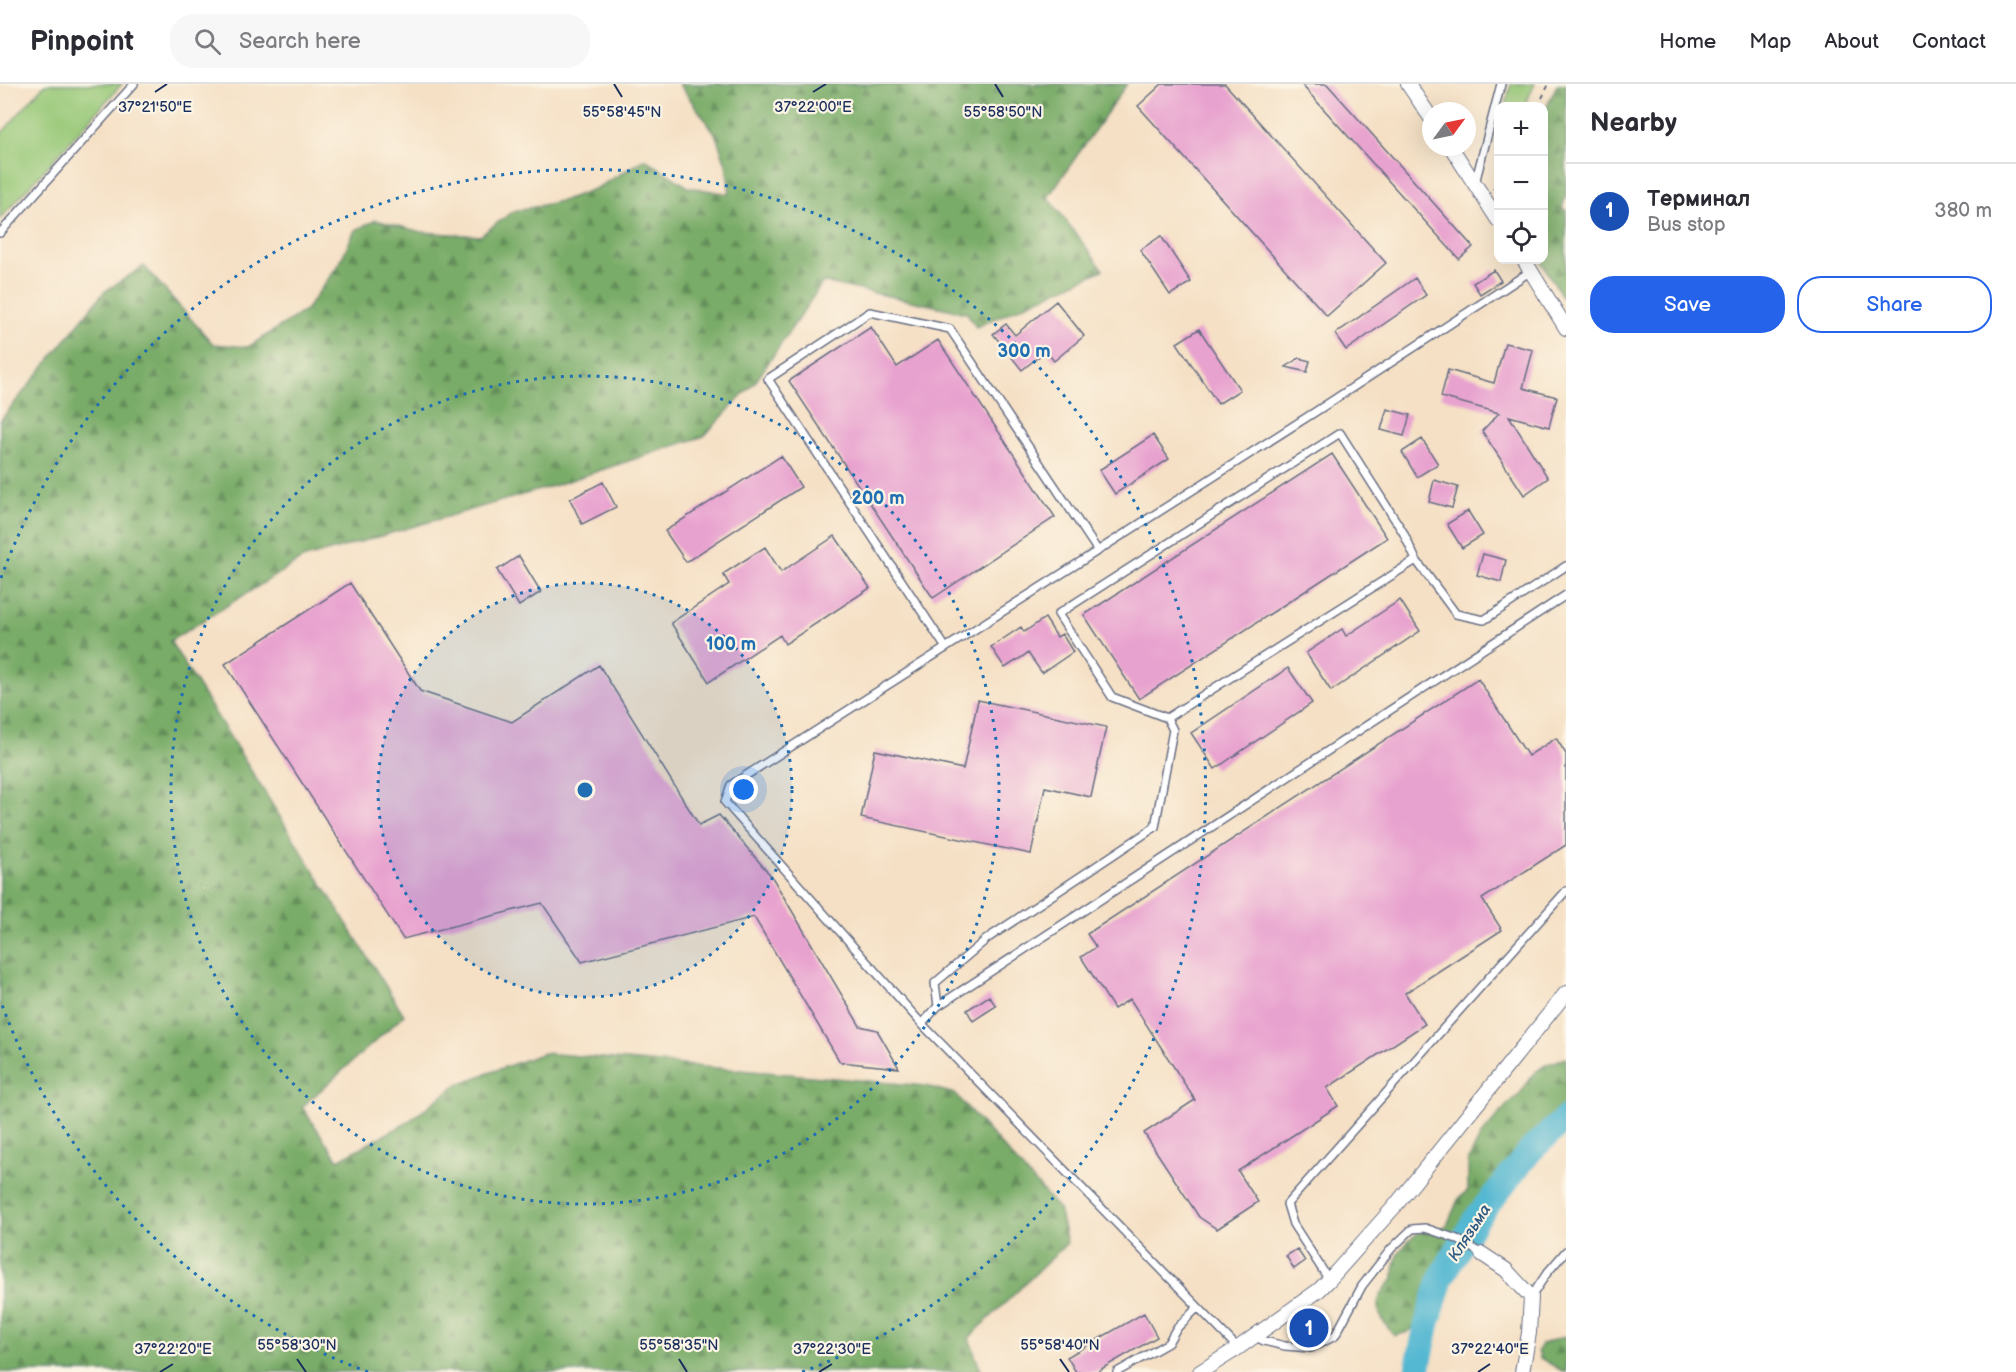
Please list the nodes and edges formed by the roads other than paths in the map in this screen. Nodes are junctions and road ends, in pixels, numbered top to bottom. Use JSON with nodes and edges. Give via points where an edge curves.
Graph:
{"nodes":[{"id":1,"x":134,"y":84,"type":"edge"},
{"id":2,"x":1408,"y":84,"type":"edge"},
{"id":3,"x":1501,"y":84,"type":"edge"},
{"id":4,"x":1422,"y":105,"type":"edge"},
{"id":5,"x":1457,"y":156,"type":"edge"},
{"id":6,"x":1475,"y":183,"type":"junction"},
{"id":7,"x":1494,"y":214,"type":"edge"},
{"id":8,"x":0,"y":233,"type":"edge"},
{"id":9,"x":1527,"y":265,"type":"edge"},
{"id":10,"x":1566,"y":328,"type":"edge"},
{"id":11,"x":1098,"y":551,"type":"junction"},
{"id":12,"x":1416,"y":560,"type":"junction"},
{"id":13,"x":1566,"y":566,"type":"edge"},
{"id":14,"x":1566,"y":595,"type":"edge"},
{"id":15,"x":946,"y":648,"type":"junction"},
{"id":16,"x":1167,"y":717,"type":"junction"},
{"id":17,"x":1566,"y":891,"type":"edge"},
{"id":18,"x":1565,"y":996,"type":"edge"},
{"id":19,"x":938,"y":1006,"type":"junction"},
{"id":20,"x":922,"y":1024,"type":"junction"},
{"id":21,"x":1566,"y":1251,"type":"edge"},
{"id":22,"x":1482,"y":1254,"type":"joint"},
{"id":23,"x":1329,"y":1280,"type":"junction"},
{"id":24,"x":1531,"y":1297,"type":"junction"},
{"id":25,"x":1198,"y":1307,"type":"junction"},
{"id":26,"x":1254,"y":1336,"type":"junction"},
{"id":27,"x":1238,"y":1348,"type":"junction"},
{"id":28,"x":1117,"y":1372,"type":"edge"},
{"id":29,"x":1200,"y":1372,"type":"edge"},
{"id":30,"x":1522,"y":1372,"type":"edge"}],
"edges":[{"from":1,"to":8,"type":"lane"},
{"from":2,"to":4,"type":"street"},
{"from":3,"to":6,"type":"lane"},
{"from":5,"to":6,"type":"street"},
{"from":6,"to":7,"type":"street"},
{"from":9,"to":10,"type":"street"},
{"from":9,"to":11,"type":"lane","via":[[1316,412]]},
{"from":11,"to":15,"type":"lane"},
{"from":11,"to":15,"type":"lane","via":[[950,328],[870,312],[768,379]]},
{"from":12,"to":13,"type":"lane","via":[[1456,614],[1484,620]]},
{"from":12,"to":16,"type":"lane"},
{"from":12,"to":16,"type":"lane","via":[[1403,532],[1340,433],[1058,614],[1112,697]]},
{"from":14,"to":19,"type":"lane"},
{"from":15,"to":20,"type":"lane","via":[[731,785],[725,802]]},
{"from":16,"to":19,"type":"lane","via":[[1173,730],[1155,827],[988,938],[935,983]]},
{"from":17,"to":23,"type":"lane","via":[[1287,1204],[1293,1224]]},
{"from":18,"to":23,"type":"street","via":[[1395,1206]]},
{"from":19,"to":20,"type":"lane"},
{"from":20,"to":25,"type":"lane"},
{"from":21,"to":24,"type":"lane"},
{"from":22,"to":24,"type":"street","via":[[1506,1270]]},
{"from":22,"to":26,"type":"lane","via":[[1456,1239],[1425,1228],[1412,1229],[1362,1286],[1335,1336],[1311,1348],[1285,1346]]},
{"from":23,"to":26,"type":"street"},
{"from":24,"to":30,"type":"street"},
{"from":25,"to":27,"type":"lane"},
{"from":25,"to":28,"type":"lane","via":[[1168,1343]]},
{"from":26,"to":27,"type":"street"},
{"from":27,"to":29,"type":"street"}]}
